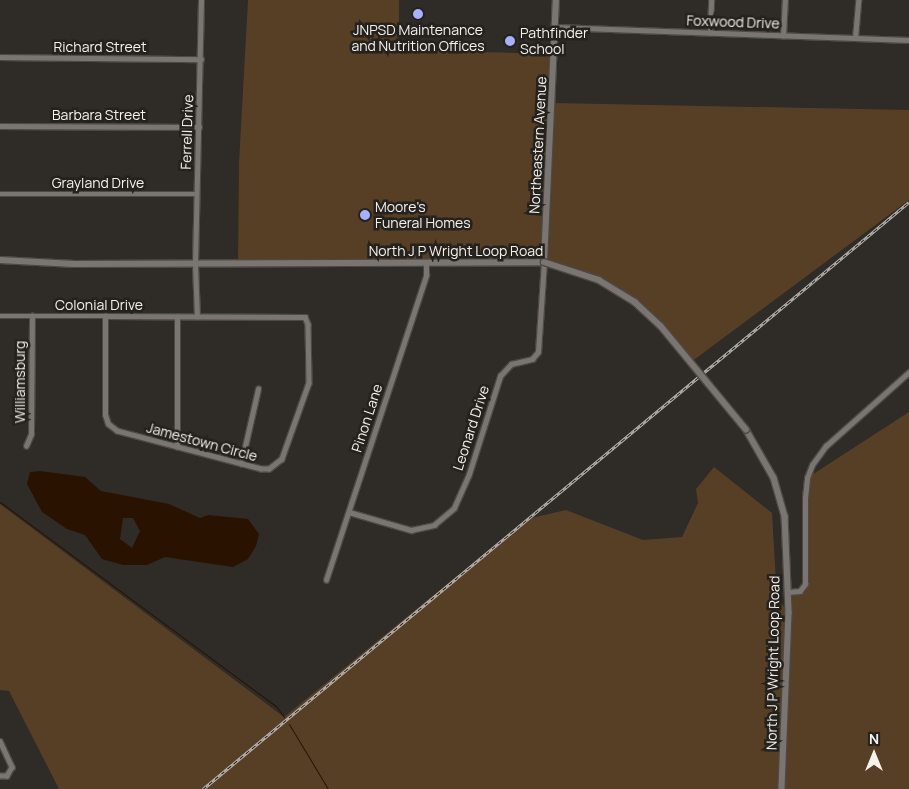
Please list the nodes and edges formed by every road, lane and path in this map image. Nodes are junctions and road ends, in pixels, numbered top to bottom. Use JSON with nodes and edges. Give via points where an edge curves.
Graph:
{"nodes":[{"id":1,"x":201,"y":0,"type":"edge"},
{"id":2,"x":556,"y":0,"type":"edge"},
{"id":3,"x":711,"y":0,"type":"edge"},
{"id":4,"x":785,"y":0,"type":"edge"},
{"id":5,"x":858,"y":0,"type":"edge"},
{"id":6,"x":556,"y":27,"type":"junction"},
{"id":7,"x":710,"y":33,"type":"junction"},
{"id":8,"x":783,"y":36,"type":"junction"},
{"id":9,"x":855,"y":38,"type":"junction"},
{"id":10,"x":909,"y":40,"type":"edge"},
{"id":11,"x":0,"y":58,"type":"edge"},
{"id":12,"x":201,"y":59,"type":"junction"},
{"id":13,"x":0,"y":126,"type":"edge"},
{"id":14,"x":199,"y":127,"type":"junction"},
{"id":15,"x":0,"y":194,"type":"edge"},
{"id":16,"x":197,"y":194,"type":"junction"},
{"id":17,"x":0,"y":260,"type":"edge"},
{"id":18,"x":544,"y":262,"type":"junction"},
{"id":19,"x":426,"y":263,"type":"junction"},
{"id":20,"x":194,"y":264,"type":"junction"},
{"id":21,"x":0,"y":316,"type":"edge"},
{"id":22,"x":32,"y":316,"type":"junction"},
{"id":23,"x":105,"y":316,"type":"junction"},
{"id":24,"x":177,"y":317,"type":"junction"},
{"id":25,"x":197,"y":317,"type":"junction"},
{"id":26,"x":305,"y":317,"type":"joint"},
{"id":27,"x":909,"y":372,"type":"edge"},
{"id":28,"x":258,"y":389,"type":"dead end"},
{"id":29,"x":26,"y":446,"type":"dead end"},
{"id":30,"x":177,"y":447,"type":"junction"},
{"id":31,"x":241,"y":464,"type":"junction"},
{"id":32,"x":349,"y":512,"type":"junction"},
{"id":33,"x":326,"y":580,"type":"dead end"},
{"id":34,"x":788,"y":592,"type":"junction"},
{"id":35,"x":0,"y":741,"type":"edge"},
{"id":36,"x":0,"y":776,"type":"edge"},
{"id":37,"x":782,"y":789,"type":"edge"}],
"edges":[{"from":1,"to":12,"type":"street","name":"Ferrell Drive"},
{"from":2,"to":6,"type":"main road","name":"Northeastern Avenue"},
{"from":3,"to":7,"type":"street"},
{"from":4,"to":8,"type":"street"},
{"from":5,"to":9,"type":"street"},
{"from":6,"to":7,"type":"street","name":"Foxwood Drive"},
{"from":6,"to":18,"type":"main road","name":"Northeastern Avenue"},
{"from":7,"to":8,"type":"street","name":"Foxwood Drive"},
{"from":8,"to":9,"type":"street","name":"Foxwood Drive"},
{"from":9,"to":10,"type":"street","name":"Foxwood Drive"},
{"from":11,"to":12,"type":"street","name":"Richard Street"},
{"from":12,"to":14,"type":"street","name":"Ferrell Drive"},
{"from":13,"to":14,"type":"street","name":"Barbara Street"},
{"from":14,"to":16,"type":"street","name":"Ferrell Drive"},
{"from":15,"to":16,"type":"street","name":"Grayland Drive"},
{"from":16,"to":20,"type":"street","name":"Ferrell Drive"},
{"from":17,"to":20,"type":"main road","name":"North J P Wright Loop Road"},
{"from":18,"to":19,"type":"main road","name":"North J P Wright Loop Road"},
{"from":18,"to":32,"type":"street","name":"Leonard Drive","via":[[538,352],[532,359],[511,364],[500,376],[469,474],[454,508],[434,525],[412,530]]},
{"from":18,"to":34,"type":"main road","name":"North J P Wright Loop Road","bridge":true,"via":[[599,280],[634,302],[661,326],[746,429],[767,460],[785,516]]},
{"from":19,"to":20,"type":"main road","name":"North J P Wright Loop Road"},
{"from":19,"to":32,"type":"street","name":"Pinon Lane","via":[[426,275]]},
{"from":20,"to":25,"type":"street"},
{"from":21,"to":22,"type":"street","name":"Colonial Drive"},
{"from":22,"to":23,"type":"street","name":"Colonial Drive"},
{"from":22,"to":29,"type":"street","name":"Williamsburg","via":[[31,434]]},
{"from":23,"to":24,"type":"street","name":"Colonial Drive"},
{"from":23,"to":30,"type":"street","name":"Jamestown Circle","via":[[105,416],[108,424],[117,431]]},
{"from":24,"to":25,"type":"street","name":"Colonial Drive"},
{"from":24,"to":30,"type":"street"},
{"from":25,"to":26,"type":"street","name":"Colonial Drive"},
{"from":26,"to":31,"type":"street","name":"Jamestown Circle","via":[[308,324],[309,383],[282,459],[269,469]]},
{"from":27,"to":34,"type":"street","via":[[826,446],[812,465],[805,498],[805,584],[800,591]]},
{"from":28,"to":31,"type":"street"},
{"from":30,"to":31,"type":"street","name":"Jamestown Circle"},
{"from":32,"to":33,"type":"street","name":"Pinon Lane"},
{"from":34,"to":37,"type":"main road","name":"North J P Wright Loop Road"},
{"from":35,"to":36,"type":"street","via":[[12,767],[7,776]]}]}
